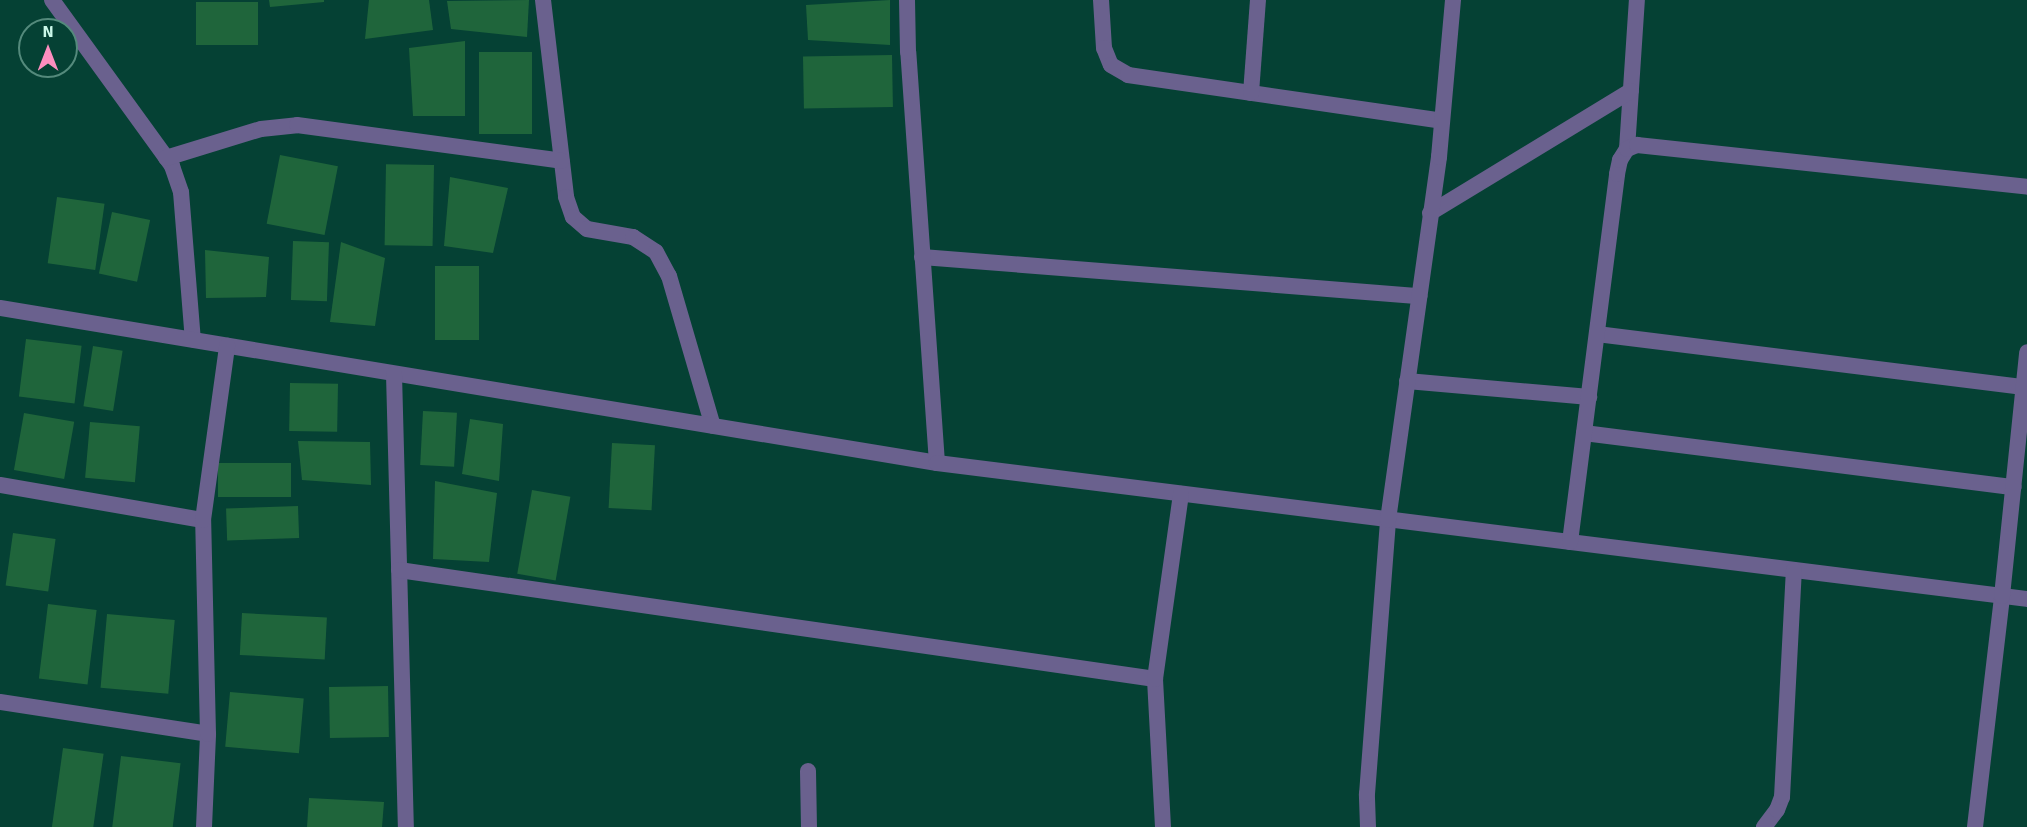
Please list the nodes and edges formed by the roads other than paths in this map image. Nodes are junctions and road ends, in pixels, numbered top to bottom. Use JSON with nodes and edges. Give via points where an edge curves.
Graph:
{"nodes":[{"id":1,"x":52,"y":0,"type":"edge"},
{"id":2,"x":543,"y":0,"type":"edge"},
{"id":3,"x":907,"y":0,"type":"edge"},
{"id":4,"x":1101,"y":0,"type":"edge"},
{"id":5,"x":1258,"y":0,"type":"edge"},
{"id":6,"x":1453,"y":0,"type":"edge"},
{"id":7,"x":1637,"y":0,"type":"edge"},
{"id":8,"x":1631,"y":91,"type":"junction"},
{"id":9,"x":1251,"y":93,"type":"junction"},
{"id":10,"x":1442,"y":121,"type":"junction"},
{"id":11,"x":1627,"y":149,"type":"junction"},
{"id":12,"x":166,"y":158,"type":"junction"},
{"id":13,"x":562,"y":161,"type":"junction"},
{"id":14,"x":2027,"y":187,"type":"edge"},
{"id":15,"x":1431,"y":213,"type":"junction"},
{"id":16,"x":922,"y":257,"type":"junction"},
{"id":17,"x":1419,"y":296,"type":"junction"},
{"id":18,"x":0,"y":308,"type":"edge"},
{"id":19,"x":1597,"y":334,"type":"junction"},
{"id":20,"x":193,"y":340,"type":"junction"},
{"id":21,"x":227,"y":346,"type":"junction"},
{"id":22,"x":2027,"y":352,"type":"edge"},
{"id":23,"x":394,"y":374,"type":"junction"},
{"id":24,"x":1407,"y":381,"type":"junction"},
{"id":25,"x":2024,"y":387,"type":"junction"},
{"id":26,"x":1589,"y":397,"type":"junction"},
{"id":27,"x":713,"y":426,"type":"junction"},
{"id":28,"x":1584,"y":433,"type":"junction"},
{"id":29,"x":937,"y":463,"type":"junction"},
{"id":30,"x":0,"y":485,"type":"edge"},
{"id":31,"x":2014,"y":486,"type":"junction"},
{"id":32,"x":1181,"y":494,"type":"junction"},
{"id":33,"x":203,"y":520,"type":"junction"},
{"id":34,"x":1388,"y":520,"type":"junction"},
{"id":35,"x":1570,"y":542,"type":"junction"},
{"id":36,"x":399,"y":570,"type":"junction"},
{"id":37,"x":1794,"y":570,"type":"junction"},
{"id":38,"x":2002,"y":596,"type":"junction"},
{"id":39,"x":2027,"y":599,"type":"edge"},
{"id":40,"x":1155,"y":679,"type":"junction"},
{"id":41,"x":0,"y":702,"type":"edge"},
{"id":42,"x":208,"y":734,"type":"junction"},
{"id":43,"x":808,"y":771,"type":"dead end"},
{"id":44,"x":204,"y":827,"type":"edge"},
{"id":45,"x":406,"y":827,"type":"edge"},
{"id":46,"x":809,"y":827,"type":"edge"},
{"id":47,"x":1163,"y":827,"type":"edge"},
{"id":48,"x":1368,"y":827,"type":"edge"},
{"id":49,"x":1764,"y":827,"type":"edge"},
{"id":50,"x":1975,"y":827,"type":"edge"}],
"edges":[{"from":1,"to":12,"type":"street"},
{"from":2,"to":13,"type":"street"},
{"from":3,"to":16,"type":"street"},
{"from":4,"to":9,"type":"street","via":[[1104,48],[1111,65],[1128,75]]},
{"from":5,"to":9,"type":"street"},
{"from":6,"to":10,"type":"street"},
{"from":7,"to":8,"type":"street"},
{"from":8,"to":11,"type":"street"},
{"from":8,"to":15,"type":"street"},
{"from":9,"to":10,"type":"street"},
{"from":10,"to":15,"type":"street"},
{"from":11,"to":14,"type":"street","via":[[1637,145]]},
{"from":11,"to":19,"type":"street","via":[[1617,174]]},
{"from":12,"to":13,"type":"street","via":[[261,129],[297,125]]},
{"from":12,"to":20,"type":"street","via":[[181,192]]},
{"from":13,"to":27,"type":"street","via":[[573,218],[587,229],[633,237],[656,252],[669,276]]},
{"from":15,"to":17,"type":"street"},
{"from":16,"to":17,"type":"street"},
{"from":16,"to":29,"type":"street"},
{"from":17,"to":24,"type":"street"},
{"from":18,"to":20,"type":"street"},
{"from":19,"to":25,"type":"street"},
{"from":19,"to":26,"type":"street"},
{"from":20,"to":21,"type":"street"},
{"from":21,"to":23,"type":"street"},
{"from":21,"to":33,"type":"street"},
{"from":22,"to":25,"type":"street"},
{"from":23,"to":27,"type":"street"},
{"from":23,"to":36,"type":"street"},
{"from":24,"to":26,"type":"street"},
{"from":24,"to":34,"type":"street"},
{"from":25,"to":31,"type":"street"},
{"from":26,"to":28,"type":"street"},
{"from":27,"to":29,"type":"street"},
{"from":28,"to":31,"type":"street"},
{"from":28,"to":35,"type":"street"},
{"from":29,"to":32,"type":"street"},
{"from":30,"to":33,"type":"street"},
{"from":31,"to":38,"type":"street"},
{"from":32,"to":34,"type":"street"},
{"from":32,"to":40,"type":"street"},
{"from":33,"to":42,"type":"street"},
{"from":34,"to":35,"type":"street"},
{"from":34,"to":48,"type":"street","via":[[1367,794]]},
{"from":35,"to":37,"type":"street"},
{"from":36,"to":40,"type":"street"},
{"from":36,"to":45,"type":"street"},
{"from":37,"to":38,"type":"street"},
{"from":37,"to":49,"type":"street","via":[[1782,796]]},
{"from":38,"to":39,"type":"street"},
{"from":38,"to":50,"type":"street"},
{"from":40,"to":47,"type":"street"},
{"from":41,"to":42,"type":"street"},
{"from":42,"to":44,"type":"street"},
{"from":43,"to":46,"type":"street"}]}
